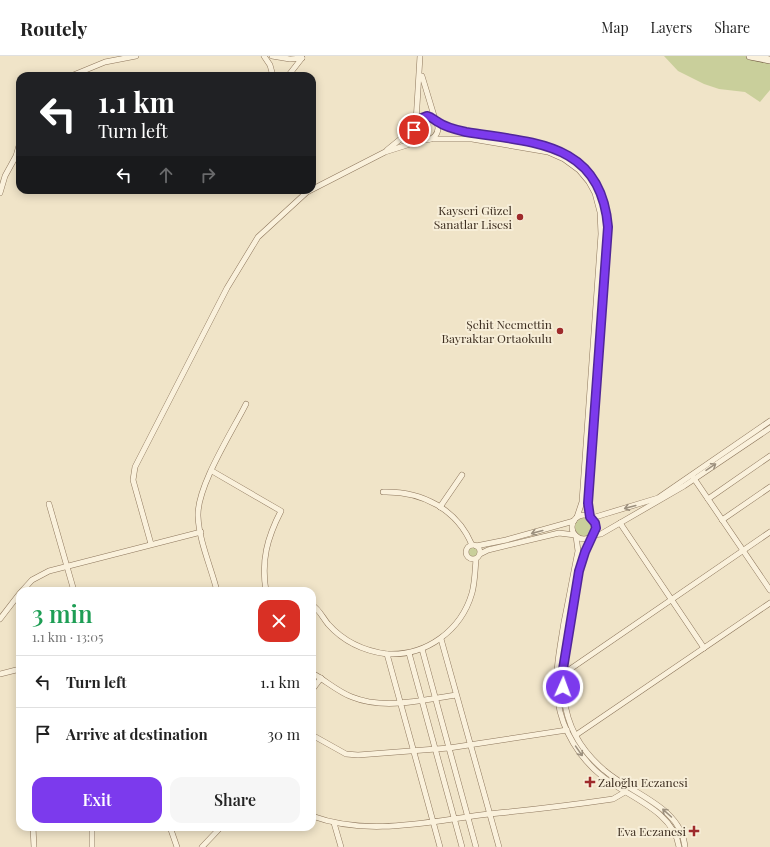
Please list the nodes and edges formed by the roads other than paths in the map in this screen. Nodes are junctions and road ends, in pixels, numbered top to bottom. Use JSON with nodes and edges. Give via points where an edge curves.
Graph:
{"nodes":[{"id":1,"x":136,"y":56,"type":"edge"},
{"id":2,"x":264,"y":56,"type":"edge"},
{"id":3,"x":272,"y":56,"type":"edge"},
{"id":4,"x":750,"y":56,"type":"edge"},
{"id":5,"x":303,"y":57,"type":"edge"},
{"id":6,"x":420,"y":58,"type":"edge"},
{"id":7,"x":770,"y":60,"type":"edge"},
{"id":8,"x":81,"y":72,"type":"edge"},
{"id":9,"x":272,"y":72,"type":"edge"},
{"id":10,"x":291,"y":72,"type":"edge"},
{"id":11,"x":436,"y":120,"type":"junction"},
{"id":12,"x":415,"y":125,"type":"junction"},
{"id":13,"x":433,"y":139,"type":"junction"},
{"id":14,"x":423,"y":140,"type":"junction"},
{"id":15,"x":384,"y":152,"type":"junction"},
{"id":16,"x":16,"y":154,"type":"edge"},
{"id":17,"x":316,"y":187,"type":"edge"},
{"id":18,"x":0,"y":193,"type":"edge"},
{"id":19,"x":305,"y":194,"type":"edge"},
{"id":20,"x":246,"y":404,"type":"dead end"},
{"id":21,"x":770,"y":421,"type":"edge"},
{"id":22,"x":770,"y":428,"type":"edge"},
{"id":23,"x":770,"y":456,"type":"edge"},
{"id":24,"x":212,"y":471,"type":"junction"},
{"id":25,"x":462,"y":475,"type":"dead end"},
{"id":26,"x":693,"y":477,"type":"junction"},
{"id":27,"x":770,"y":488,"type":"edge"},
{"id":28,"x":383,"y":492,"type":"dead end"},
{"id":29,"x":708,"y":499,"type":"junction"},
{"id":30,"x":50,"y":504,"type":"dead end"},
{"id":31,"x":440,"y":507,"type":"junction"},
{"id":32,"x":591,"y":518,"type":"junction"},
{"id":33,"x":576,"y":519,"type":"junction"},
{"id":34,"x":722,"y":520,"type":"junction"},
{"id":35,"x":620,"y":523,"type":"junction"},
{"id":36,"x":201,"y":532,"type":"junction"},
{"id":37,"x":770,"y":532,"type":"edge"},
{"id":38,"x":575,"y":536,"type":"junction"},
{"id":39,"x":592,"y":536,"type":"junction"},
{"id":40,"x":151,"y":544,"type":"junction"},
{"id":41,"x":474,"y":545,"type":"junction"},
{"id":42,"x":743,"y":550,"type":"junction"},
{"id":43,"x":480,"y":554,"type":"junction"},
{"id":44,"x":476,"y":559,"type":"junction"},
{"id":45,"x":68,"y":567,"type":"junction"},
{"id":46,"x":25,"y":587,"type":"edge"},
{"id":47,"x":73,"y":587,"type":"edge"},
{"id":48,"x":216,"y":587,"type":"edge"},
{"id":49,"x":266,"y":587,"type":"edge"},
{"id":50,"x":770,"y":590,"type":"edge"},
{"id":51,"x":16,"y":598,"type":"edge"},
{"id":52,"x":671,"y":599,"type":"junction"},
{"id":53,"x":770,"y":603,"type":"edge"},
{"id":54,"x":316,"y":607,"type":"edge"},
{"id":55,"x":0,"y":619,"type":"edge"},
{"id":56,"x":441,"y":639,"type":"junction"},
{"id":57,"x":704,"y":648,"type":"junction"},
{"id":58,"x":422,"y":649,"type":"junction"},
{"id":59,"x":409,"y":653,"type":"junction"},
{"id":60,"x":386,"y":654,"type":"junction"},
{"id":61,"x":16,"y":670,"type":"edge"},
{"id":62,"x":0,"y":674,"type":"edge"},
{"id":63,"x":563,"y":674,"type":"junction"},
{"id":64,"x":316,"y":675,"type":"edge"},
{"id":65,"x":321,"y":678,"type":"junction"},
{"id":66,"x":316,"y":685,"type":"edge"},
{"id":67,"x":456,"y":695,"type":"junction"},
{"id":68,"x":435,"y":698,"type":"junction"},
{"id":69,"x":422,"y":700,"type":"junction"},
{"id":70,"x":399,"y":702,"type":"junction"},
{"id":71,"x":567,"y":730,"type":"junction"},
{"id":72,"x":576,"y":735,"type":"junction"},
{"id":73,"x":316,"y":737,"type":"edge"},
{"id":74,"x":470,"y":746,"type":"junction"},
{"id":75,"x":449,"y":748,"type":"junction"},
{"id":76,"x":436,"y":750,"type":"junction"},
{"id":77,"x":413,"y":752,"type":"junction"},
{"id":78,"x":625,"y":792,"type":"junction"},
{"id":79,"x":490,"y":814,"type":"junction"},
{"id":80,"x":316,"y":817,"type":"edge"},
{"id":81,"x":467,"y":817,"type":"junction"},
{"id":82,"x":454,"y":819,"type":"junction"},
{"id":83,"x":433,"y":822,"type":"junction"},
{"id":84,"x":334,"y":823,"type":"junction"},
{"id":85,"x":33,"y":831,"type":"edge"},
{"id":86,"x":92,"y":831,"type":"edge"},
{"id":87,"x":171,"y":831,"type":"edge"},
{"id":88,"x":217,"y":831,"type":"edge"},
{"id":89,"x":34,"y":847,"type":"edge"},
{"id":90,"x":92,"y":847,"type":"edge"},
{"id":91,"x":177,"y":847,"type":"edge"},
{"id":92,"x":202,"y":847,"type":"edge"},
{"id":93,"x":341,"y":847,"type":"edge"},
{"id":94,"x":440,"y":847,"type":"edge"},
{"id":95,"x":462,"y":847,"type":"edge"},
{"id":96,"x":476,"y":847,"type":"edge"},
{"id":97,"x":499,"y":847,"type":"edge"},
{"id":98,"x":679,"y":847,"type":"edge"},
{"id":99,"x":685,"y":847,"type":"edge"}],
"edges":[{"from":1,"to":8,"type":"street","via":[[105,62]]},
{"from":2,"to":9,"type":"street"},
{"from":3,"to":5,"type":"street","via":[[290,59]]},
{"from":4,"to":7,"type":"street"},
{"from":5,"to":10,"type":"street"},
{"from":6,"to":11,"type":"street","via":[[423,83]]},
{"from":6,"to":12,"type":"street"},
{"from":11,"to":12,"type":"street","via":[[424,116]]},
{"from":11,"to":13,"type":"street","via":[[438,132]]},
{"from":11,"to":32,"type":"street","via":[[461,131],[541,144],[558,150],[587,170],[603,196],[608,227],[588,503]]},
{"from":12,"to":14,"type":"street","via":[[416,136]]},
{"from":12,"to":15,"type":"street"},
{"from":13,"to":14,"type":"street"},
{"from":13,"to":33,"type":"street","via":[[472,139],[554,154],[583,174],[597,199],[602,226],[582,502]]},
{"from":14,"to":15,"type":"street"},
{"from":15,"to":17,"type":"street"},
{"from":16,"to":18,"type":"street"},
{"from":19,"to":40,"type":"street","via":[[258,237],[227,288],[135,467],[134,488]]},
{"from":20,"to":24,"type":"street"},
{"from":21,"to":26,"type":"street"},
{"from":26,"to":22,"type":"street","one_way":true},
{"from":23,"to":29,"type":"street"},
{"from":24,"to":36,"type":"street","via":[[202,490],[199,504]]},
{"from":24,"to":49,"type":"street","via":[[281,511],[264,554]]},
{"from":25,"to":31,"type":"street"},
{"from":26,"to":29,"type":"street"},
{"from":26,"to":32,"type":"street","one_way":true,"via":[[654,500]]},
{"from":26,"to":35,"type":"street"},
{"from":27,"to":34,"type":"street"},
{"from":28,"to":31,"type":"street","via":[[413,495]]},
{"from":29,"to":34,"type":"street"},
{"from":30,"to":45,"type":"street"},
{"from":31,"to":41,"type":"street","via":[[459,523]]},
{"from":32,"to":33,"type":"street","via":[[582,515]]},
{"from":32,"to":39,"type":"street","via":[[596,525]]},
{"from":33,"to":38,"type":"street","via":[[572,529]]},
{"from":33,"to":41,"type":"street","one_way":true,"via":[[506,540]]},
{"from":34,"to":42,"type":"street"},
{"from":35,"to":39,"type":"street"},
{"from":35,"to":52,"type":"street"},
{"from":36,"to":40,"type":"street"},
{"from":36,"to":48,"type":"street"},
{"from":37,"to":42,"type":"street"},
{"from":38,"to":39,"type":"street","via":[[583,539]]},
{"from":38,"to":43,"type":"street","via":[[560,532]]},
{"from":38,"to":71,"type":"street","via":[[578,551],[557,672],[558,700]]},
{"from":39,"to":63,"type":"street","via":[[579,571]]},
{"from":40,"to":45,"type":"street"},
{"from":41,"to":43,"type":"street","via":[[480,550]]},
{"from":41,"to":44,"type":"street","via":[[467,548],[466,554],[470,559]]},
{"from":42,"to":50,"type":"street"},
{"from":42,"to":52,"type":"street"},
{"from":43,"to":44,"type":"street"},
{"from":44,"to":56,"type":"street","via":[[473,586],[467,606],[458,621]]},
{"from":45,"to":46,"type":"street","via":[[41,574]]},
{"from":45,"to":47,"type":"street"},
{"from":51,"to":55,"type":"street"},
{"from":52,"to":57,"type":"street"},
{"from":52,"to":63,"type":"street"},
{"from":53,"to":57,"type":"street"},
{"from":54,"to":60,"type":"street","via":[[344,639],[365,649]]},
{"from":56,"to":58,"type":"street"},
{"from":56,"to":67,"type":"street"},
{"from":57,"to":72,"type":"street"},
{"from":58,"to":59,"type":"street"},
{"from":58,"to":68,"type":"street"},
{"from":59,"to":60,"type":"street"},
{"from":59,"to":69,"type":"street"},
{"from":60,"to":70,"type":"street"},
{"from":61,"to":62,"type":"street"},
{"from":63,"to":72,"type":"street","via":[[565,707]]},
{"from":64,"to":65,"type":"street"},
{"from":65,"to":66,"type":"street"},
{"from":65,"to":70,"type":"street","via":[[356,699],[375,703]]},
{"from":67,"to":68,"type":"street"},
{"from":67,"to":74,"type":"street"},
{"from":68,"to":69,"type":"street"},
{"from":68,"to":75,"type":"street"},
{"from":69,"to":70,"type":"street"},
{"from":69,"to":76,"type":"street"},
{"from":70,"to":77,"type":"street"},
{"from":71,"to":74,"type":"street"},
{"from":71,"to":78,"type":"street","one_way":true,"via":[[591,766]]},
{"from":99,"to":72,"type":"street","one_way":true,"via":[[680,831],[669,814],[603,770],[588,754]]},
{"from":73,"to":77,"type":"street","via":[[351,755]]},
{"from":74,"to":75,"type":"street"},
{"from":74,"to":79,"type":"street"},
{"from":75,"to":76,"type":"street"},
{"from":75,"to":81,"type":"street"},
{"from":76,"to":77,"type":"street"},
{"from":76,"to":82,"type":"street"},
{"from":77,"to":83,"type":"street"},
{"from":78,"to":79,"type":"street","via":[[613,799]]},
{"from":78,"to":98,"type":"street","via":[[667,821]]},
{"from":79,"to":81,"type":"street"},
{"from":79,"to":97,"type":"street"},
{"from":80,"to":84,"type":"street"},
{"from":81,"to":82,"type":"street"},
{"from":81,"to":96,"type":"street"},
{"from":82,"to":83,"type":"street"},
{"from":82,"to":95,"type":"street"},
{"from":83,"to":84,"type":"street","via":[[370,827]]},
{"from":83,"to":94,"type":"street"},
{"from":84,"to":93,"type":"street"},
{"from":85,"to":89,"type":"street"},
{"from":86,"to":90,"type":"street"},
{"from":87,"to":91,"type":"street"},
{"from":88,"to":92,"type":"street"}]}
